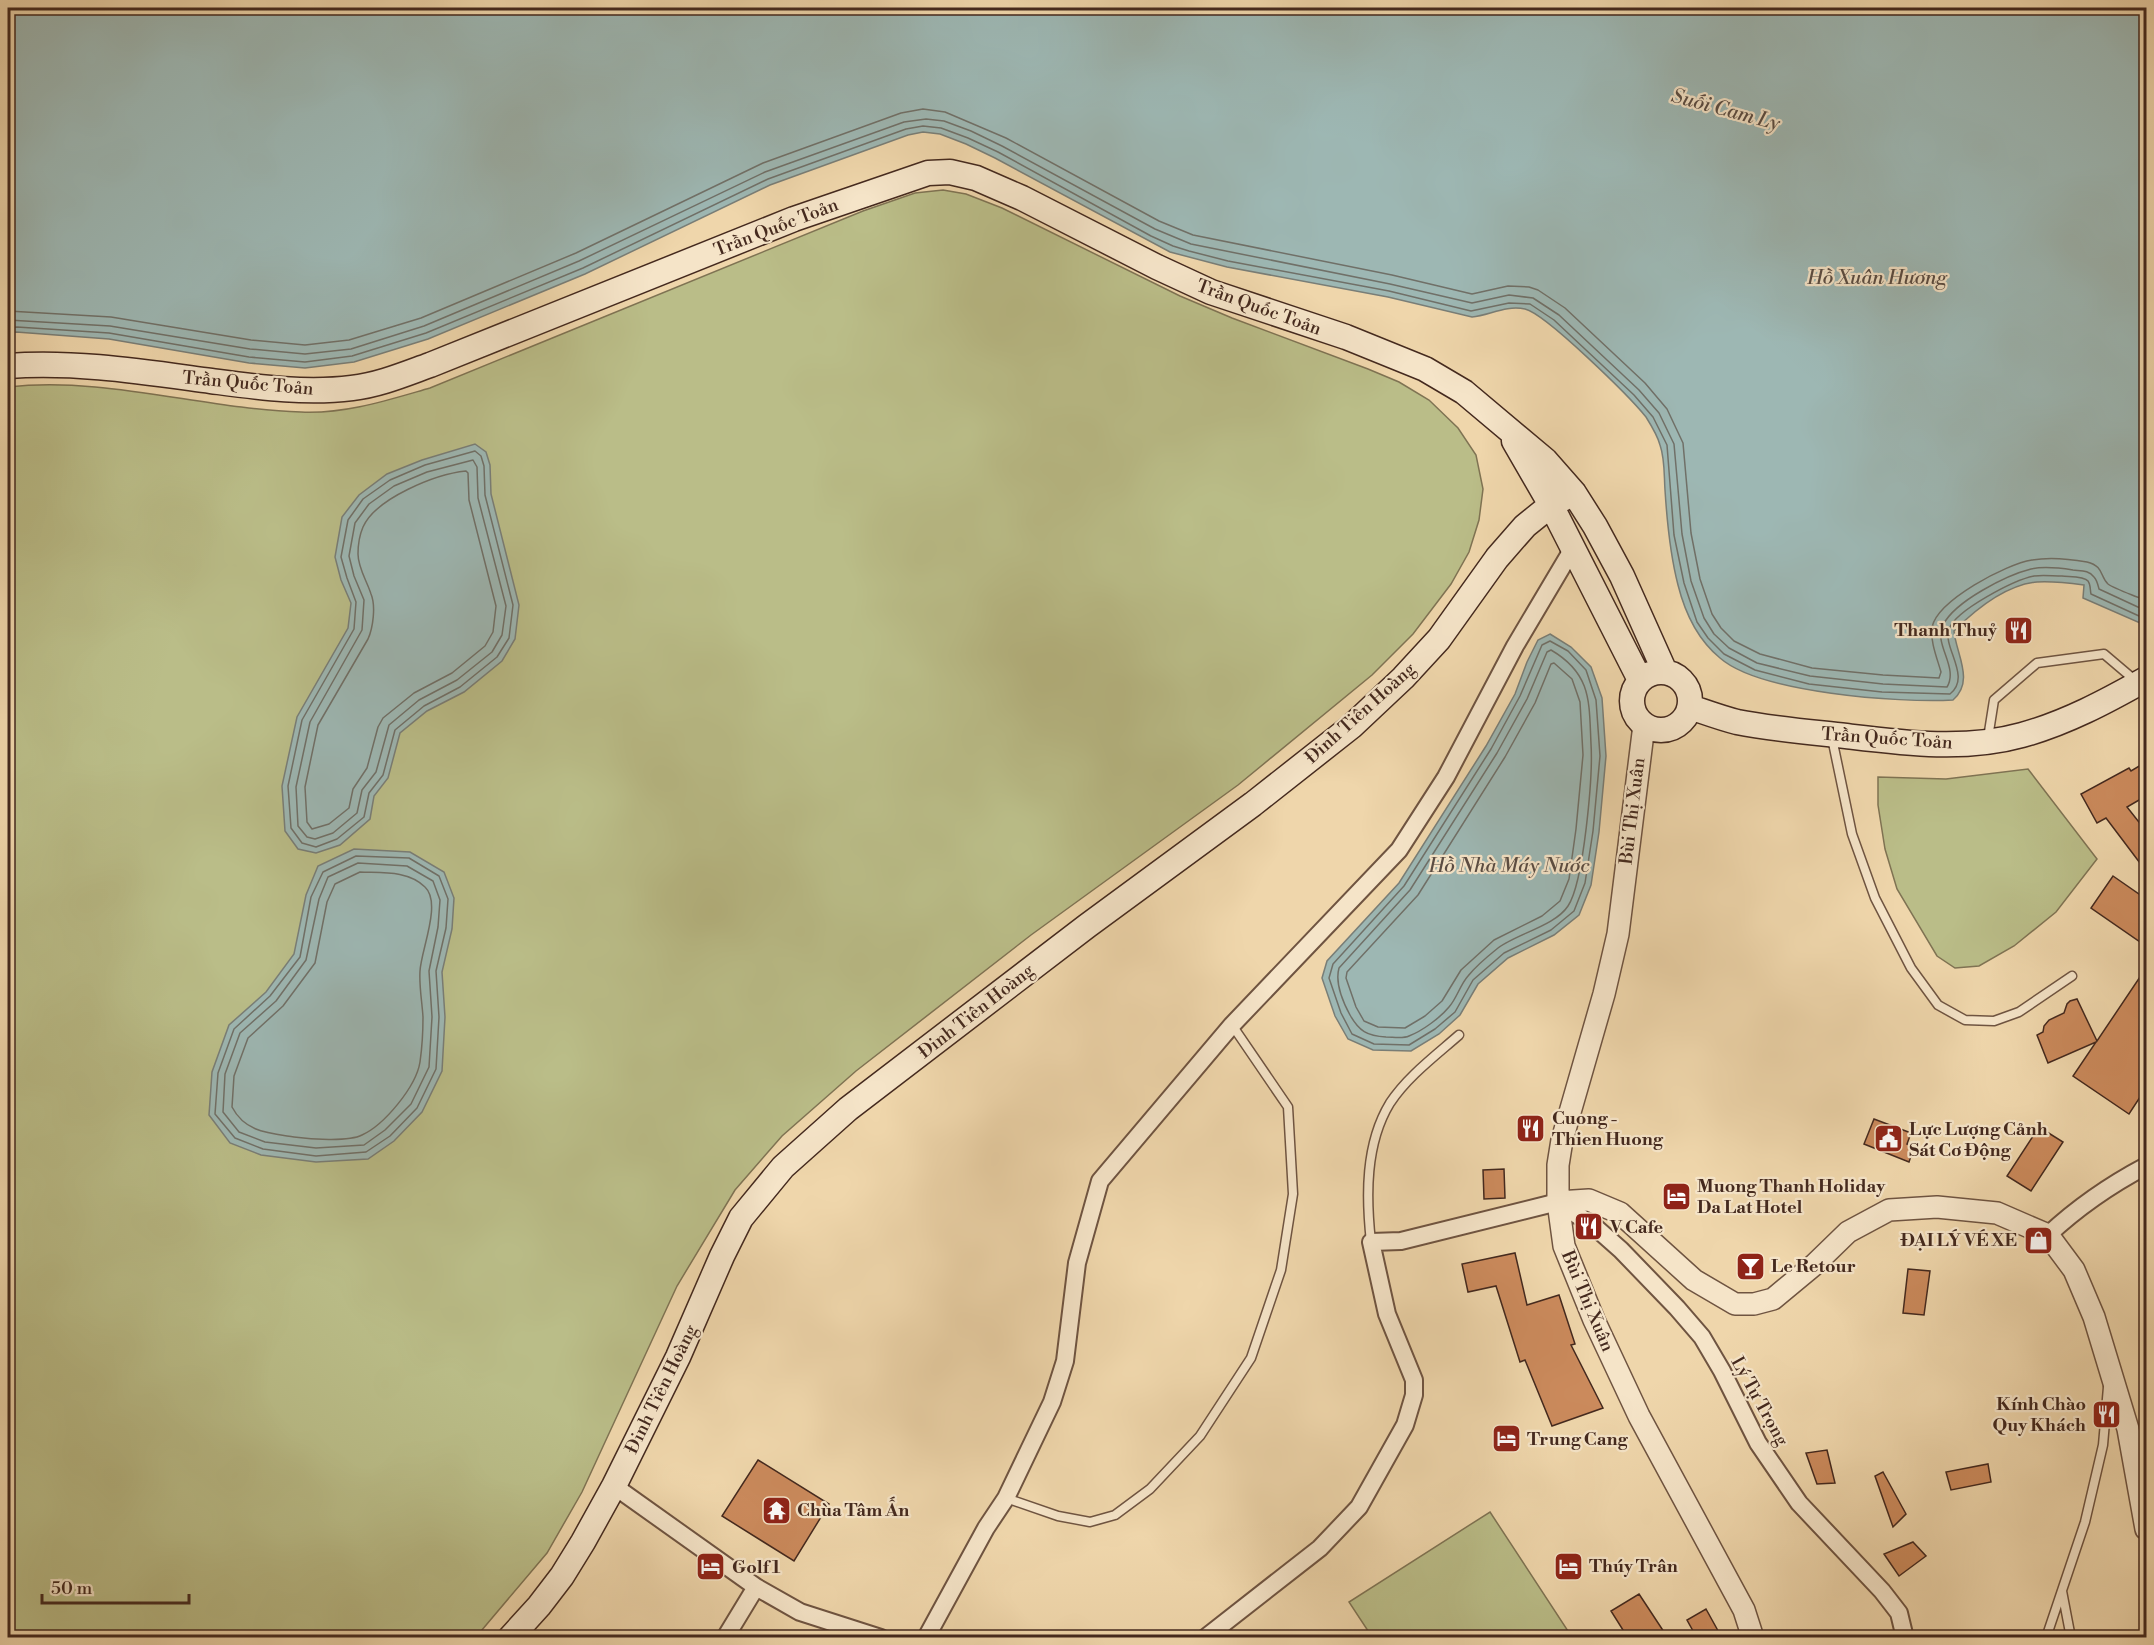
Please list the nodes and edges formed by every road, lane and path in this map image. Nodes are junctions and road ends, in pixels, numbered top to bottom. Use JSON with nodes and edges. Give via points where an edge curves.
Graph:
{"nodes":[{"id":1,"x":8,"y":366,"type":"edge"},
{"id":2,"x":1506,"y":428,"type":"junction"},
{"id":3,"x":1574,"y":493,"type":"junction"},
{"id":4,"x":1551,"y":506,"type":"junction"},
{"id":5,"x":1572,"y":550,"type":"junction"},
{"id":6,"x":1665,"y":672,"type":"junction"},
{"id":7,"x":1640,"y":680,"type":"junction"},
{"id":8,"x":2142,"y":681,"type":"edge"},
{"id":9,"x":1690,"y":707,"type":"junction"},
{"id":10,"x":1644,"y":725,"type":"junction"},
{"id":11,"x":1831,"y":735,"type":"junction"},
{"id":12,"x":1988,"y":742,"type":"junction"},
{"id":13,"x":2072,"y":976,"type":"dead end"},
{"id":14,"x":1232,"y":1025,"type":"junction"},
{"id":15,"x":1459,"y":1035,"type":"dead end"},
{"id":16,"x":2146,"y":1166,"type":"edge"},
{"id":17,"x":1558,"y":1202,"type":"junction"},
{"id":18,"x":2048,"y":1235,"type":"junction"},
{"id":19,"x":1371,"y":1242,"type":"junction"},
{"id":20,"x":2110,"y":1368,"type":"junction"},
{"id":21,"x":614,"y":1486,"type":"junction"},
{"id":22,"x":1006,"y":1498,"type":"junction"},
{"id":23,"x":2146,"y":1529,"type":"edge"},
{"id":24,"x":756,"y":1587,"type":"junction"},
{"id":25,"x":2062,"y":1590,"type":"junction"},
{"id":26,"x":510,"y":1638,"type":"edge"},
{"id":27,"x":726,"y":1638,"type":"edge"},
{"id":28,"x":881,"y":1638,"type":"edge"},
{"id":29,"x":926,"y":1638,"type":"edge"},
{"id":30,"x":1205,"y":1638,"type":"edge"},
{"id":31,"x":1753,"y":1638,"type":"edge"},
{"id":32,"x":1905,"y":1638,"type":"edge"},
{"id":33,"x":2046,"y":1638,"type":"edge"},
{"id":34,"x":2071,"y":1638,"type":"edge"}],
"edges":[{"from":1,"to":2,"type":"main road","name":"Trần Quốc Toản","via":[[46,363],[285,389],[352,388],[441,361],[794,219],[928,173],[950,172],[976,178],[1022,198],[1211,291],[1346,337],[1425,369],[1464,392]]},
{"from":2,"to":3,"type":"main road","name":"Trần Quốc Toản","via":[[1545,460]]},
{"from":2,"to":4,"type":"main road","name":"Trần Quốc Toản"},
{"from":3,"to":4,"type":"main road","name":"Đinh Tiên Hoàng"},
{"from":3,"to":6,"type":"main road","name":"Trần Quốc Toản","via":[[1622,576]]},
{"from":4,"to":5,"type":"main road","name":"Trần Quốc Toản"},
{"from":4,"to":21,"type":"main road","name":"Đinh Tiên Hoàng","via":[[1525,526],[1497,558],[1439,639],[1352,726],[848,1109],[783,1167],[741,1218]]},
{"from":5,"to":7,"type":"main road","name":"Trần Quốc Toản"},
{"from":5,"to":14,"type":"street","via":[[1515,646],[1446,777],[1399,850]]},
{"from":6,"to":7,"type":"main road","via":[[1655,672]]},
{"from":6,"to":9,"type":"main road","via":[[1683,682]]},
{"from":7,"to":10,"type":"main road","via":[[1631,699],[1636,718]]},
{"from":8,"to":12,"type":"main road","name":"Trần Quốc Toản","via":[[2062,721]]},
{"from":8,"to":12,"type":"lane","via":[[2104,654],[2037,663],[1994,700]]},
{"from":9,"to":10,"type":"main road","via":[[1686,717],[1670,729]]},
{"from":9,"to":11,"type":"main road","name":"Trần Quốc Toản","via":[[1737,722]]},
{"from":10,"to":17,"type":"street","name":"Bùi Thị Xuân","via":[[1618,934],[1562,1140]]},
{"from":11,"to":12,"type":"main road","name":"Trần Quốc Toản","via":[[1939,745]]},
{"from":11,"to":13,"type":"lane","via":[[1852,834],[1875,898],[1911,968],[1938,1005],[1965,1020],[1994,1021],[2019,1012]]},
{"from":14,"to":22,"type":"street","via":[[1100,1181],[1077,1263],[1065,1361],[1052,1402]]},
{"from":14,"to":22,"type":"lane","via":[[1288,1107],[1293,1183],[1281,1270],[1251,1358],[1200,1436],[1149,1489],[1115,1515],[1090,1522],[1058,1516]]},
{"from":15,"to":19,"type":"lane","via":[[1396,1095],[1382,1119],[1370,1166],[1367,1207]]},
{"from":16,"to":18,"type":"street","via":[[2075,1210]]},
{"from":17,"to":18,"type":"street","via":[[1589,1200],[1620,1213],[1694,1280],[1735,1304],[1773,1299],[1848,1232],[1889,1210],[1938,1207],[1997,1214]]},
{"from":17,"to":19,"type":"street","via":[[1401,1241]]},
{"from":17,"to":31,"type":"street","name":"Bùi Thị Xuân","via":[[1564,1246],[1594,1320],[1640,1416],[1744,1610]]},
{"from":17,"to":32,"type":"street","name":"Lý Tự Trọng","via":[[1621,1250],[1702,1337],[1758,1443],[1799,1503],[1899,1612]]},
{"from":18,"to":20,"type":"street","via":[[2074,1270]]},
{"from":19,"to":30,"type":"street","via":[[1387,1314],[1414,1380],[1405,1425],[1359,1507],[1320,1548]]},
{"from":20,"to":23,"type":"street","via":[[2128,1429]]},
{"from":20,"to":25,"type":"lane","via":[[2103,1445],[2085,1522]]},
{"from":21,"to":24,"type":"street"},
{"from":21,"to":26,"type":"main road","name":"Đinh Tiên Hoàng","via":[[562,1576]]},
{"from":22,"to":29,"type":"street"},
{"from":24,"to":27,"type":"street"},
{"from":24,"to":28,"type":"street","via":[[800,1612]]},
{"from":25,"to":33,"type":"lane"},
{"from":25,"to":34,"type":"lane"}]}
